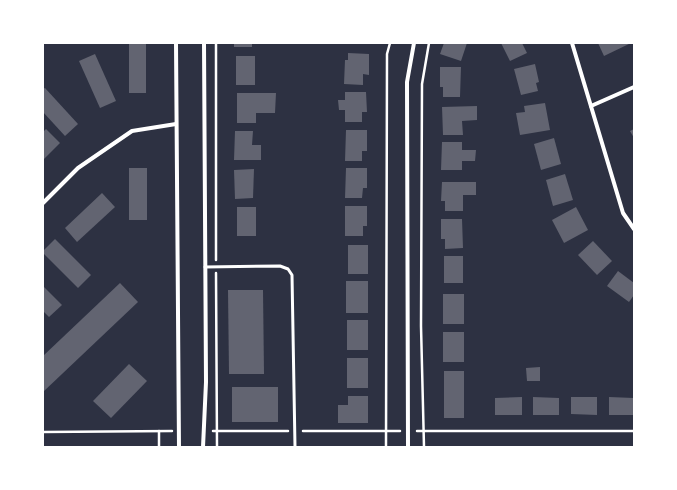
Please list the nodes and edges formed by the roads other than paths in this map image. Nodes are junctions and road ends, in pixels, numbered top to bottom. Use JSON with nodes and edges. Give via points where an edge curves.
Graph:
{"nodes":[{"id":1,"x":176,"y":43,"type":"edge"},
{"id":2,"x":204,"y":43,"type":"edge"},
{"id":3,"x":414,"y":43,"type":"edge"},
{"id":4,"x":572,"y":43,"type":"edge"},
{"id":5,"x":634,"y":87,"type":"edge"},
{"id":6,"x":591,"y":106,"type":"junction"},
{"id":7,"x":176,"y":124,"type":"junction"},
{"id":8,"x":43,"y":203,"type":"edge"},
{"id":9,"x":634,"y":229,"type":"edge"},
{"id":10,"x":205,"y":267,"type":"junction"},
{"id":11,"x":179,"y":447,"type":"edge"},
{"id":12,"x":203,"y":447,"type":"edge"},
{"id":13,"x":295,"y":447,"type":"edge"},
{"id":14,"x":408,"y":447,"type":"edge"}],
"edges":[{"from":1,"to":7,"type":"street"},
{"from":2,"to":10,"type":"street"},
{"from":3,"to":14,"type":"street","via":[[407,82]]},
{"from":4,"to":6,"type":"street"},
{"from":5,"to":6,"type":"street"},
{"from":6,"to":9,"type":"street","via":[[623,213]]},
{"from":7,"to":8,"type":"street","via":[[132,131],[78,168]]},
{"from":7,"to":11,"type":"street"},
{"from":10,"to":12,"type":"street","via":[[206,382]]},
{"from":10,"to":13,"type":"lane","via":[[280,266],[288,269],[292,275]]}]}
